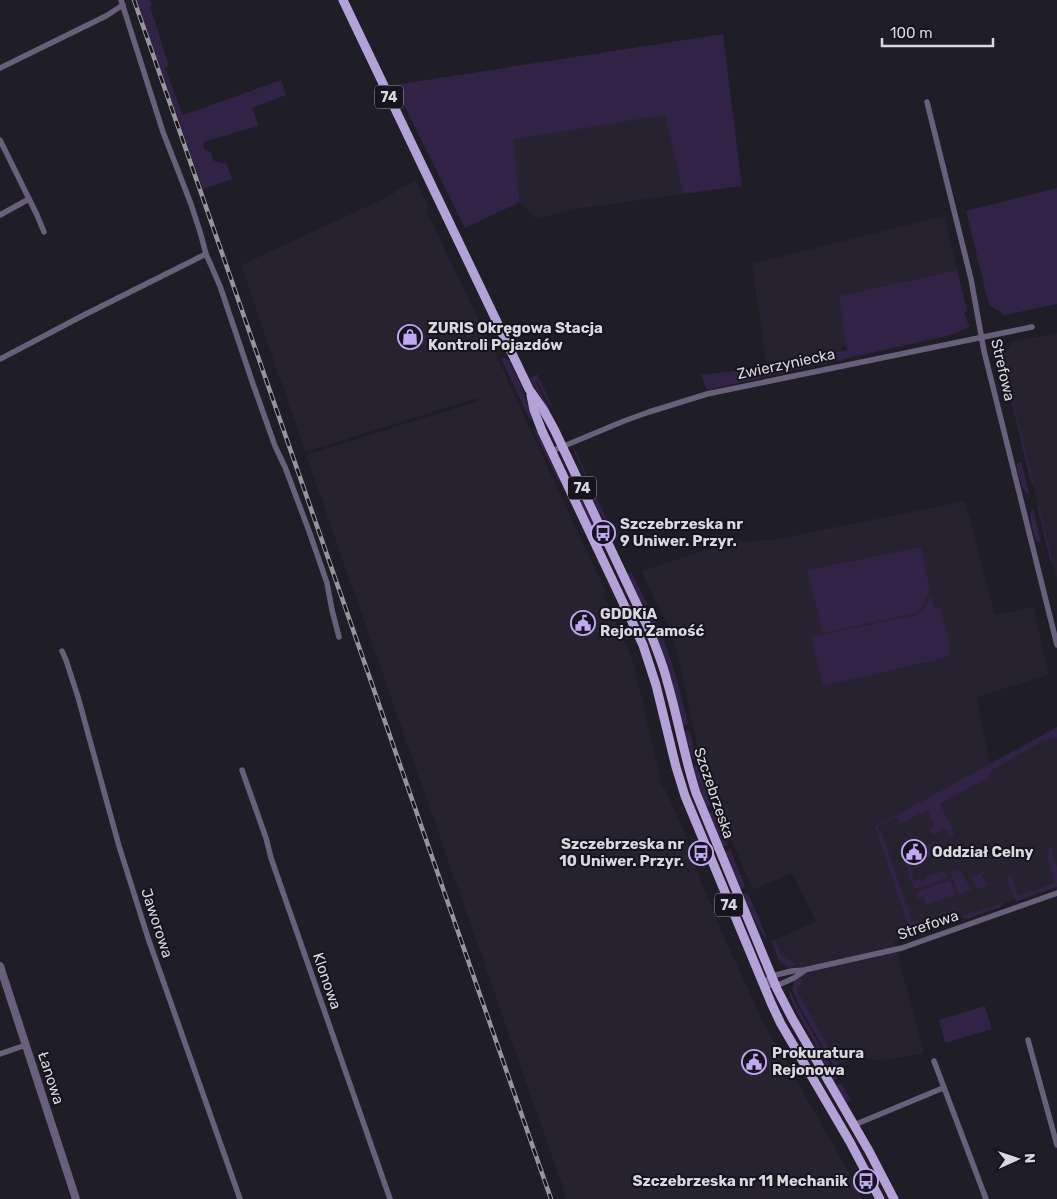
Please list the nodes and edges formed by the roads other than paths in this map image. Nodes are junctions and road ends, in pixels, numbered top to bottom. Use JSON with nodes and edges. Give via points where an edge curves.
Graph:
{"nodes":[{"id":1,"x":343,"y":0,"type":"edge"},
{"id":2,"x":122,"y":3,"type":"edge"},
{"id":3,"x":0,"y":68,"type":"edge"},
{"id":4,"x":927,"y":102,"type":"dead end"},
{"id":5,"x":0,"y":140,"type":"edge"},
{"id":6,"x":29,"y":200,"type":"junction"},
{"id":7,"x":0,"y":215,"type":"edge"},
{"id":8,"x":44,"y":232,"type":"dead end"},
{"id":9,"x":206,"y":254,"type":"junction"},
{"id":10,"x":1032,"y":327,"type":"dead end"},
{"id":11,"x":982,"y":337,"type":"junction"},
{"id":12,"x":0,"y":359,"type":"edge"},
{"id":13,"x":528,"y":386,"type":"junction"},
{"id":14,"x":562,"y":447,"type":"junction"},
{"id":15,"x":552,"y":451,"type":"junction"},
{"id":16,"x":339,"y":637,"type":"dead end"},
{"id":17,"x":1057,"y":644,"type":"edge"},
{"id":18,"x":62,"y":651,"type":"dead end"},
{"id":19,"x":242,"y":770,"type":"dead end"},
{"id":20,"x":1057,"y":894,"type":"edge"},
{"id":21,"x":0,"y":966,"type":"edge"},
{"id":22,"x":804,"y":970,"type":"junction"},
{"id":23,"x":772,"y":976,"type":"junction"},
{"id":24,"x":762,"y":984,"type":"junction"},
{"id":25,"x":776,"y":986,"type":"junction"},
{"id":26,"x":1028,"y":1040,"type":"dead end"},
{"id":27,"x":26,"y":1045,"type":"junction"},
{"id":28,"x":0,"y":1054,"type":"edge"},
{"id":29,"x":934,"y":1061,"type":"dead end"},
{"id":30,"x":943,"y":1088,"type":"junction"},
{"id":31,"x":854,"y":1125,"type":"junction"},
{"id":32,"x":1057,"y":1145,"type":"edge"},
{"id":33,"x":76,"y":1199,"type":"edge"},
{"id":34,"x":240,"y":1199,"type":"edge"},
{"id":35,"x":390,"y":1199,"type":"edge"},
{"id":36,"x":880,"y":1199,"type":"edge"},
{"id":37,"x":894,"y":1199,"type":"edge"},
{"id":38,"x":986,"y":1199,"type":"edge"}],
"edges":[{"from":1,"to":13,"type":"main road","number":"74"},
{"from":2,"to":3,"type":"street","via":[[106,16]]},
{"from":2,"to":9,"type":"street","via":[[160,125],[191,204]]},
{"from":4,"to":11,"type":"street","name":"Strefowa","via":[[971,279]]},
{"from":5,"to":6,"type":"street"},
{"from":6,"to":7,"type":"street"},
{"from":6,"to":8,"type":"street"},
{"from":9,"to":12,"type":"street"},
{"from":9,"to":16,"type":"street","via":[[309,531],[327,583]]},
{"from":10,"to":11,"type":"street","name":"Zwierzyniecka"},
{"from":11,"to":14,"type":"street","name":"Zwierzyniecka","via":[[707,394],[649,412]]},
{"from":11,"to":17,"type":"street","name":"Strefowa"},
{"from":13,"to":14,"type":"main road","name":"Szczebrzeska","number":"74"},
{"from":13,"to":15,"type":"main road","name":"Szczebrzeska","number":"74","via":[[534,410]]},
{"from":14,"to":15,"type":"street","name":"Zwierzyniecka"},
{"from":14,"to":23,"type":"main road","name":"Szczebrzeska","number":"74","via":[[656,648],[668,682],[696,793]]},
{"from":15,"to":24,"type":"main road","name":"Szczebrzeska","number":"74","via":[[643,645],[685,796]]},
{"from":18,"to":34,"type":"street","name":"Jaworowa","via":[[148,938]]},
{"from":19,"to":35,"type":"street","name":"Klonowa"},
{"from":20,"to":22,"type":"street","name":"Strefowa","via":[[902,948]]},
{"from":21,"to":27,"type":"street","name":"Łanowa"},
{"from":22,"to":23,"type":"street","name":"Strefowa"},
{"from":22,"to":25,"type":"street","name":"Strefowa"},
{"from":23,"to":24,"type":"street","name":"Strefowa"},
{"from":23,"to":25,"type":"main road","name":"Szczebrzeska","number":"74"},
{"from":24,"to":25,"type":"street"},
{"from":24,"to":36,"type":"main road","name":"Szczebrzeska","number":"74","via":[[781,1024]]},
{"from":25,"to":31,"type":"main road","name":"Szczebrzeska","number":"74"},
{"from":26,"to":32,"type":"street"},
{"from":27,"to":28,"type":"street"},
{"from":27,"to":33,"type":"street","name":"Łanowa"},
{"from":29,"to":30,"type":"street"},
{"from":30,"to":31,"type":"street"},
{"from":30,"to":38,"type":"street"},
{"from":31,"to":37,"type":"main road","name":"Szczebrzeska","number":"74"}]}
